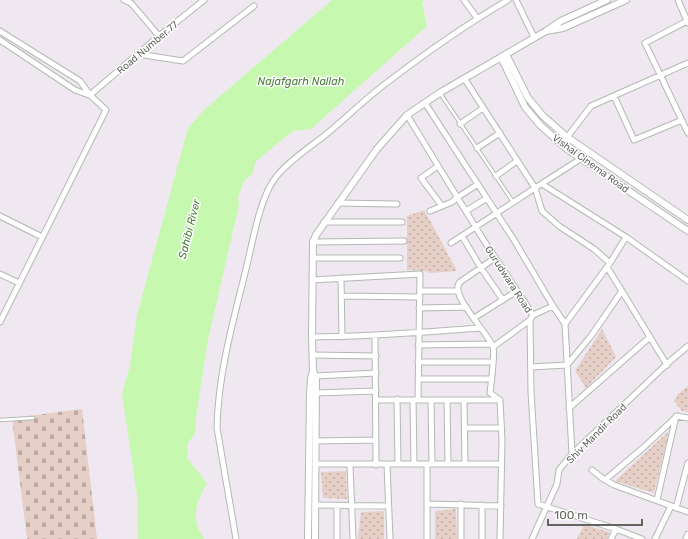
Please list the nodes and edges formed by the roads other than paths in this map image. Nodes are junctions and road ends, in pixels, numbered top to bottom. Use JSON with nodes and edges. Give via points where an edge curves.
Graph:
{"nodes":[{"id":1,"x":124,"y":0,"type":"edge"},
{"id":2,"x":204,"y":0,"type":"edge"},
{"id":3,"x":464,"y":0,"type":"edge"},
{"id":4,"x":508,"y":0,"type":"edge"},
{"id":5,"x":516,"y":0,"type":"edge"},
{"id":6,"x":607,"y":0,"type":"edge"},
{"id":7,"x":626,"y":0,"type":"edge"},
{"id":8,"x":678,"y":0,"type":"edge"},
{"id":9,"x":254,"y":6,"type":"dead end"},
{"id":10,"x":477,"y":18,"type":"junction"},
{"id":11,"x":688,"y":22,"type":"edge"},
{"id":12,"x":0,"y":31,"type":"edge"},
{"id":13,"x":546,"y":31,"type":"junction"},
{"id":14,"x":159,"y":36,"type":"junction"},
{"id":15,"x":534,"y":37,"type":"junction"},
{"id":16,"x":0,"y":40,"type":"edge"},
{"id":17,"x":138,"y":54,"type":"junction"},
{"id":18,"x":504,"y":55,"type":"junction"},
{"id":19,"x":688,"y":63,"type":"edge"},
{"id":20,"x":660,"y":75,"type":"junction"},
{"id":21,"x":464,"y":78,"type":"junction"},
{"id":22,"x":439,"y":92,"type":"junction"},
{"id":23,"x":90,"y":96,"type":"junction"},
{"id":24,"x":614,"y":96,"type":"junction"},
{"id":25,"x":425,"y":103,"type":"junction"},
{"id":26,"x":483,"y":108,"type":"junction"},
{"id":27,"x":407,"y":115,"type":"junction"},
{"id":28,"x":682,"y":120,"type":"junction"},
{"id":29,"x":460,"y":124,"type":"junction"},
{"id":30,"x":500,"y":133,"type":"junction"},
{"id":31,"x":688,"y":133,"type":"edge"},
{"id":32,"x":567,"y":138,"type":"junction"},
{"id":33,"x":562,"y":144,"type":"junction"},
{"id":34,"x":477,"y":148,"type":"junction"},
{"id":35,"x":582,"y":158,"type":"junction"},
{"id":36,"x":517,"y":161,"type":"junction"},
{"id":37,"x":438,"y":166,"type":"junction"},
{"id":38,"x":496,"y":176,"type":"junction"},
{"id":39,"x":478,"y":184,"type":"junction"},
{"id":40,"x":542,"y":184,"type":"junction"},
{"id":41,"x":535,"y":188,"type":"junction"},
{"id":42,"x":458,"y":197,"type":"junction"},
{"id":43,"x":487,"y":198,"type":"junction"},
{"id":44,"x":514,"y":202,"type":"junction"},
{"id":45,"x":338,"y":203,"type":"junction"},
{"id":46,"x":397,"y":204,"type":"dead end"},
{"id":47,"x":442,"y":206,"type":"junction"},
{"id":48,"x":466,"y":211,"type":"junction"},
{"id":49,"x":430,"y":212,"type":"dead end"},
{"id":50,"x":497,"y":213,"type":"junction"},
{"id":51,"x":0,"y":216,"type":"edge"},
{"id":52,"x":688,"y":220,"type":"edge"},
{"id":53,"x":324,"y":222,"type":"junction"},
{"id":54,"x":402,"y":222,"type":"dead end"},
{"id":55,"x":476,"y":227,"type":"junction"},
{"id":56,"x":688,"y":231,"type":"edge"},
{"id":57,"x":462,"y":236,"type":"junction"},
{"id":58,"x":42,"y":237,"type":"junction"},
{"id":59,"x":626,"y":237,"type":"junction"},
{"id":60,"x":404,"y":241,"type":"dead end"},
{"id":61,"x":313,"y":242,"type":"junction"},
{"id":62,"x":451,"y":243,"type":"dead end"},
{"id":63,"x":313,"y":258,"type":"junction"},
{"id":64,"x":400,"y":258,"type":"dead end"},
{"id":65,"x":496,"y":258,"type":"junction"},
{"id":66,"x":610,"y":263,"type":"junction"},
{"id":67,"x":481,"y":268,"type":"junction"},
{"id":68,"x":609,"y":270,"type":"dead end"},
{"id":69,"x":0,"y":274,"type":"edge"},
{"id":70,"x":341,"y":278,"type":"junction"},
{"id":71,"x":312,"y":280,"type":"junction"},
{"id":72,"x":688,"y":281,"type":"edge"},
{"id":73,"x":19,"y":284,"type":"junction"},
{"id":74,"x":458,"y":291,"type":"junction"},
{"id":75,"x":517,"y":291,"type":"junction"},
{"id":76,"x":622,"y":291,"type":"junction"},
{"id":77,"x":420,"y":294,"type":"junction"},
{"id":78,"x":342,"y":296,"type":"junction"},
{"id":79,"x":503,"y":300,"type":"junction"},
{"id":80,"x":553,"y":306,"type":"junction"},
{"id":81,"x":466,"y":307,"type":"junction"},
{"id":82,"x":419,"y":308,"type":"junction"},
{"id":83,"x":2,"y":311,"type":"edge"},
{"id":84,"x":474,"y":318,"type":"junction"},
{"id":85,"x":532,"y":318,"type":"junction"},
{"id":86,"x":0,"y":322,"type":"edge"},
{"id":87,"x":565,"y":324,"type":"junction"},
{"id":88,"x":480,"y":328,"type":"junction"},
{"id":89,"x":419,"y":333,"type":"junction"},
{"id":90,"x":375,"y":335,"type":"junction"},
{"id":91,"x":312,"y":336,"type":"junction"},
{"id":92,"x":342,"y":337,"type":"junction"},
{"id":93,"x":650,"y":337,"type":"junction"},
{"id":94,"x":418,"y":345,"type":"junction"},
{"id":95,"x":492,"y":345,"type":"junction"},
{"id":96,"x":688,"y":346,"type":"edge"},
{"id":97,"x":313,"y":355,"type":"junction"},
{"id":98,"x":376,"y":356,"type":"junction"},
{"id":99,"x":418,"y":362,"type":"junction"},
{"id":100,"x":493,"y":362,"type":"junction"},
{"id":101,"x":567,"y":365,"type":"junction"},
{"id":102,"x":666,"y":365,"type":"junction"},
{"id":103,"x":531,"y":367,"type":"junction"},
{"id":104,"x":314,"y":374,"type":"junction"},
{"id":105,"x":376,"y":374,"type":"junction"},
{"id":106,"x":418,"y":379,"type":"junction"},
{"id":107,"x":492,"y":379,"type":"junction"},
{"id":108,"x":376,"y":390,"type":"junction"},
{"id":109,"x":316,"y":394,"type":"junction"},
{"id":110,"x":397,"y":399,"type":"junction"},
{"id":111,"x":376,"y":400,"type":"junction"},
{"id":112,"x":416,"y":400,"type":"junction"},
{"id":113,"x":431,"y":400,"type":"junction"},
{"id":114,"x":447,"y":400,"type":"junction"},
{"id":115,"x":464,"y":400,"type":"junction"},
{"id":116,"x":500,"y":400,"type":"junction"},
{"id":117,"x":569,"y":408,"type":"junction"},
{"id":118,"x":676,"y":416,"type":"junction"},
{"id":119,"x":33,"y":418,"type":"dead end"},
{"id":120,"x":688,"y":418,"type":"edge"},
{"id":121,"x":0,"y":420,"type":"edge"},
{"id":122,"x":465,"y":428,"type":"junction"},
{"id":123,"x":501,"y":428,"type":"junction"},
{"id":124,"x":376,"y":440,"type":"junction"},
{"id":125,"x":316,"y":441,"type":"junction"},
{"id":126,"x":572,"y":454,"type":"junction"},
{"id":127,"x":688,"y":463,"type":"edge"},
{"id":128,"x":315,"y":464,"type":"junction"},
{"id":129,"x":398,"y":464,"type":"junction"},
{"id":130,"x":414,"y":464,"type":"junction"},
{"id":131,"x":430,"y":464,"type":"junction"},
{"id":132,"x":448,"y":464,"type":"junction"},
{"id":133,"x":466,"y":464,"type":"junction"},
{"id":134,"x":502,"y":464,"type":"junction"},
{"id":135,"x":350,"y":465,"type":"junction"},
{"id":136,"x":376,"y":465,"type":"junction"},
{"id":137,"x":387,"y":465,"type":"junction"},
{"id":138,"x":592,"y":470,"type":"dead end"},
{"id":139,"x":605,"y":480,"type":"junction"},
{"id":140,"x":657,"y":500,"type":"junction"},
{"id":141,"x":428,"y":504,"type":"junction"},
{"id":142,"x":461,"y":504,"type":"junction"},
{"id":143,"x":315,"y":505,"type":"junction"},
{"id":144,"x":482,"y":505,"type":"junction"},
{"id":145,"x":337,"y":506,"type":"junction"},
{"id":146,"x":352,"y":506,"type":"junction"},
{"id":147,"x":388,"y":506,"type":"junction"},
{"id":148,"x":501,"y":506,"type":"junction"},
{"id":149,"x":546,"y":507,"type":"junction"},
{"id":150,"x":673,"y":507,"type":"junction"},
{"id":151,"x":688,"y":512,"type":"edge"},
{"id":152,"x":616,"y":529,"type":"junction"},
{"id":153,"x":688,"y":534,"type":"edge"},
{"id":154,"x":236,"y":539,"type":"edge"},
{"id":155,"x":308,"y":539,"type":"edge"},
{"id":156,"x":315,"y":539,"type":"edge"},
{"id":157,"x":337,"y":539,"type":"edge"},
{"id":158,"x":353,"y":539,"type":"edge"},
{"id":159,"x":390,"y":539,"type":"edge"},
{"id":160,"x":428,"y":539,"type":"edge"},
{"id":161,"x":461,"y":539,"type":"edge"},
{"id":162,"x":482,"y":539,"type":"edge"},
{"id":163,"x":500,"y":539,"type":"edge"},
{"id":164,"x":532,"y":539,"type":"edge"},
{"id":165,"x":612,"y":539,"type":"edge"},
{"id":166,"x":642,"y":539,"type":"edge"},
{"id":167,"x":655,"y":539,"type":"edge"},
{"id":168,"x":686,"y":539,"type":"edge"}],
"edges":[{"from":1,"to":14,"type":"street","via":[[131,3]]},
{"from":2,"to":14,"type":"street","name":"Road Number 77"},
{"from":3,"to":10,"type":"street"},
{"from":4,"to":10,"type":"street"},
{"from":5,"to":15,"type":"street"},
{"from":6,"to":13,"type":"street","via":[[561,21]]},
{"from":7,"to":13,"type":"street","via":[[563,28]]},
{"from":8,"to":11,"type":"street"},
{"from":9,"to":17,"type":"street","via":[[183,61]]},
{"from":10,"to":154,"type":"street","via":[[388,82],[276,176],[269,190],[261,209],[238,300],[217,410],[217,428]]},
{"from":11,"to":20,"type":"street","via":[[645,43]]},
{"from":12,"to":23,"type":"street","via":[[80,81]]},
{"from":13,"to":15,"type":"street"},
{"from":14,"to":17,"type":"street","name":"Road Number 77"},
{"from":15,"to":18,"type":"street"},
{"from":16,"to":23,"type":"street","via":[[75,90]]},
{"from":17,"to":23,"type":"street","name":"Road Number 77"},
{"from":18,"to":21,"type":"street"},
{"from":18,"to":32,"type":"street","name":"Vishal Cinema Road","via":[[528,98]]},
{"from":18,"to":33,"type":"street","name":"Vishal Cinema Road","via":[[525,107],[540,125]]},
{"from":19,"to":20,"type":"street"},
{"from":20,"to":24,"type":"street"},
{"from":20,"to":28,"type":"street"},
{"from":21,"to":22,"type":"street"},
{"from":21,"to":26,"type":"street"},
{"from":22,"to":25,"type":"street"},
{"from":22,"to":29,"type":"lane"},
{"from":23,"to":58,"type":"street","via":[[106,110]]},
{"from":24,"to":28,"type":"street","via":[[634,140]]},
{"from":24,"to":32,"type":"street","via":[[591,106]]},
{"from":25,"to":27,"type":"street"},
{"from":25,"to":39,"type":"street"},
{"from":26,"to":29,"type":"street"},
{"from":26,"to":30,"type":"street"},
{"from":27,"to":37,"type":"street","name":"Gurudwara Road"},
{"from":27,"to":45,"type":"street","via":[[377,149]]},
{"from":28,"to":31,"type":"street"},
{"from":29,"to":34,"type":"lane"},
{"from":30,"to":34,"type":"street"},
{"from":30,"to":36,"type":"street"},
{"from":32,"to":33,"type":"street"},
{"from":32,"to":52,"type":"street","name":"Vishal Cinema Road"},
{"from":33,"to":35,"type":"street","name":"Vishal Cinema Road"},
{"from":34,"to":38,"type":"lane"},
{"from":35,"to":40,"type":"street"},
{"from":35,"to":56,"type":"street","name":"Vishal Cinema Road"},
{"from":36,"to":38,"type":"street"},
{"from":36,"to":41,"type":"street"},
{"from":37,"to":42,"type":"street","name":"Gurudwara Road"},
{"from":37,"to":47,"type":"street","via":[[421,178]]},
{"from":38,"to":44,"type":"lane"},
{"from":39,"to":42,"type":"street"},
{"from":39,"to":43,"type":"street"},
{"from":40,"to":41,"type":"street"},
{"from":40,"to":59,"type":"street"},
{"from":41,"to":44,"type":"street"},
{"from":41,"to":66,"type":"street","via":[[542,211]]},
{"from":42,"to":47,"type":"street"},
{"from":42,"to":48,"type":"street","name":"Gurudwara Road"},
{"from":43,"to":48,"type":"street"},
{"from":43,"to":50,"type":"street"},
{"from":44,"to":50,"type":"street"},
{"from":45,"to":46,"type":"street"},
{"from":45,"to":53,"type":"street"},
{"from":47,"to":49,"type":"street"},
{"from":48,"to":55,"type":"street","name":"Gurudwara Road"},
{"from":50,"to":55,"type":"street"},
{"from":50,"to":80,"type":"street"},
{"from":51,"to":58,"type":"street"},
{"from":53,"to":54,"type":"street"},
{"from":53,"to":61,"type":"street"},
{"from":55,"to":57,"type":"street"},
{"from":55,"to":65,"type":"street","name":"Gurudwara Road"},
{"from":57,"to":62,"type":"street"},
{"from":57,"to":67,"type":"street"},
{"from":58,"to":73,"type":"street"},
{"from":59,"to":66,"type":"street"},
{"from":59,"to":72,"type":"street"},
{"from":60,"to":61,"type":"street"},
{"from":61,"to":63,"type":"street"},
{"from":63,"to":64,"type":"street"},
{"from":63,"to":71,"type":"street"},
{"from":65,"to":67,"type":"street"},
{"from":65,"to":75,"type":"street","name":"Gurudwara Road"},
{"from":66,"to":87,"type":"street"},
{"from":67,"to":74,"type":"street","via":[[458,284]]},
{"from":67,"to":79,"type":"street"},
{"from":68,"to":76,"type":"street"},
{"from":69,"to":73,"type":"street"},
{"from":70,"to":71,"type":"street"},
{"from":70,"to":77,"type":"street","via":[[420,274]]},
{"from":70,"to":78,"type":"street"},
{"from":71,"to":91,"type":"street"},
{"from":73,"to":83,"type":"street"},
{"from":74,"to":77,"type":"street"},
{"from":74,"to":81,"type":"street"},
{"from":75,"to":79,"type":"street"},
{"from":75,"to":85,"type":"street","name":"Gurudwara Road"},
{"from":76,"to":93,"type":"street"},
{"from":76,"to":101,"type":"street"},
{"from":77,"to":78,"type":"street"},
{"from":77,"to":82,"type":"street"},
{"from":78,"to":92,"type":"street"},
{"from":79,"to":84,"type":"street"},
{"from":80,"to":85,"type":"street"},
{"from":80,"to":87,"type":"street"},
{"from":81,"to":82,"type":"street"},
{"from":81,"to":84,"type":"street"},
{"from":82,"to":89,"type":"street"},
{"from":83,"to":86,"type":"street"},
{"from":84,"to":88,"type":"street"},
{"from":85,"to":95,"type":"street"},
{"from":85,"to":103,"type":"street","name":"Gurudwara Road"},
{"from":87,"to":101,"type":"street"},
{"from":88,"to":89,"type":"street"},
{"from":88,"to":95,"type":"street"},
{"from":89,"to":90,"type":"street"},
{"from":89,"to":94,"type":"street"},
{"from":90,"to":92,"type":"street"},
{"from":90,"to":98,"type":"street"},
{"from":91,"to":92,"type":"street"},
{"from":91,"to":97,"type":"street"},
{"from":93,"to":102,"type":"street"},
{"from":93,"to":117,"type":"street"},
{"from":94,"to":95,"type":"street"},
{"from":94,"to":99,"type":"street"},
{"from":95,"to":100,"type":"street"},
{"from":96,"to":102,"type":"street","name":"Shiv Mandir Road"},
{"from":97,"to":98,"type":"street"},
{"from":97,"to":104,"type":"street"},
{"from":98,"to":105,"type":"street"},
{"from":99,"to":100,"type":"street"},
{"from":99,"to":106,"type":"street"},
{"from":100,"to":107,"type":"street"},
{"from":101,"to":103,"type":"street"},
{"from":101,"to":117,"type":"street"},
{"from":102,"to":126,"type":"street","name":"Shiv Mandir Road"},
{"from":103,"to":149,"type":"street","name":"Gurudwara Road","via":[[538,504]]},
{"from":104,"to":105,"type":"street"},
{"from":104,"to":109,"type":"street"},
{"from":104,"to":155,"type":"street","via":[[311,378],[310,394]]},
{"from":105,"to":108,"type":"street"},
{"from":106,"to":107,"type":"street"},
{"from":106,"to":112,"type":"street"},
{"from":107,"to":116,"type":"street","via":[[490,393]]},
{"from":108,"to":109,"type":"street"},
{"from":108,"to":111,"type":"street"},
{"from":109,"to":125,"type":"street"},
{"from":110,"to":111,"type":"street"},
{"from":110,"to":112,"type":"street"},
{"from":110,"to":129,"type":"street"},
{"from":111,"to":124,"type":"street"},
{"from":112,"to":113,"type":"street"},
{"from":112,"to":130,"type":"street"},
{"from":113,"to":114,"type":"street"},
{"from":113,"to":131,"type":"street"},
{"from":114,"to":115,"type":"street"},
{"from":114,"to":132,"type":"street"},
{"from":115,"to":116,"type":"street"},
{"from":115,"to":122,"type":"street"},
{"from":116,"to":123,"type":"street"},
{"from":117,"to":126,"type":"street"},
{"from":118,"to":120,"type":"street"},
{"from":118,"to":139,"type":"street"},
{"from":118,"to":140,"type":"street"},
{"from":119,"to":121,"type":"lane"},
{"from":122,"to":123,"type":"street"},
{"from":122,"to":133,"type":"street"},
{"from":123,"to":134,"type":"street"},
{"from":124,"to":125,"type":"street"},
{"from":124,"to":136,"type":"street"},
{"from":125,"to":128,"type":"street"},
{"from":126,"to":149,"type":"street","name":"Shiv Mandir Road","via":[[559,470],[558,484]]},
{"from":127,"to":150,"type":"street"},
{"from":128,"to":135,"type":"street"},
{"from":128,"to":143,"type":"street"},
{"from":129,"to":130,"type":"street"},
{"from":129,"to":137,"type":"street"},
{"from":130,"to":131,"type":"street"},
{"from":131,"to":132,"type":"street"},
{"from":131,"to":141,"type":"street"},
{"from":132,"to":133,"type":"street"},
{"from":133,"to":134,"type":"street"},
{"from":134,"to":148,"type":"street"},
{"from":135,"to":136,"type":"street"},
{"from":135,"to":146,"type":"street"},
{"from":136,"to":137,"type":"street"},
{"from":137,"to":147,"type":"street"},
{"from":138,"to":139,"type":"street"},
{"from":139,"to":140,"type":"street"},
{"from":140,"to":150,"type":"street"},
{"from":141,"to":142,"type":"street"},
{"from":141,"to":160,"type":"street"},
{"from":142,"to":144,"type":"street"},
{"from":142,"to":161,"type":"street"},
{"from":143,"to":145,"type":"street"},
{"from":143,"to":156,"type":"street"},
{"from":144,"to":148,"type":"street"},
{"from":144,"to":162,"type":"street"},
{"from":145,"to":146,"type":"street"},
{"from":145,"to":157,"type":"street"},
{"from":146,"to":147,"type":"street"},
{"from":146,"to":158,"type":"street"},
{"from":147,"to":159,"type":"street"},
{"from":148,"to":163,"type":"street"},
{"from":149,"to":152,"type":"street"},
{"from":149,"to":164,"type":"street","name":"Shiv Mandir Road"},
{"from":150,"to":151,"type":"street"},
{"from":150,"to":167,"type":"street"},
{"from":152,"to":165,"type":"street"},
{"from":152,"to":166,"type":"street"},
{"from":153,"to":168,"type":"street"}]}
